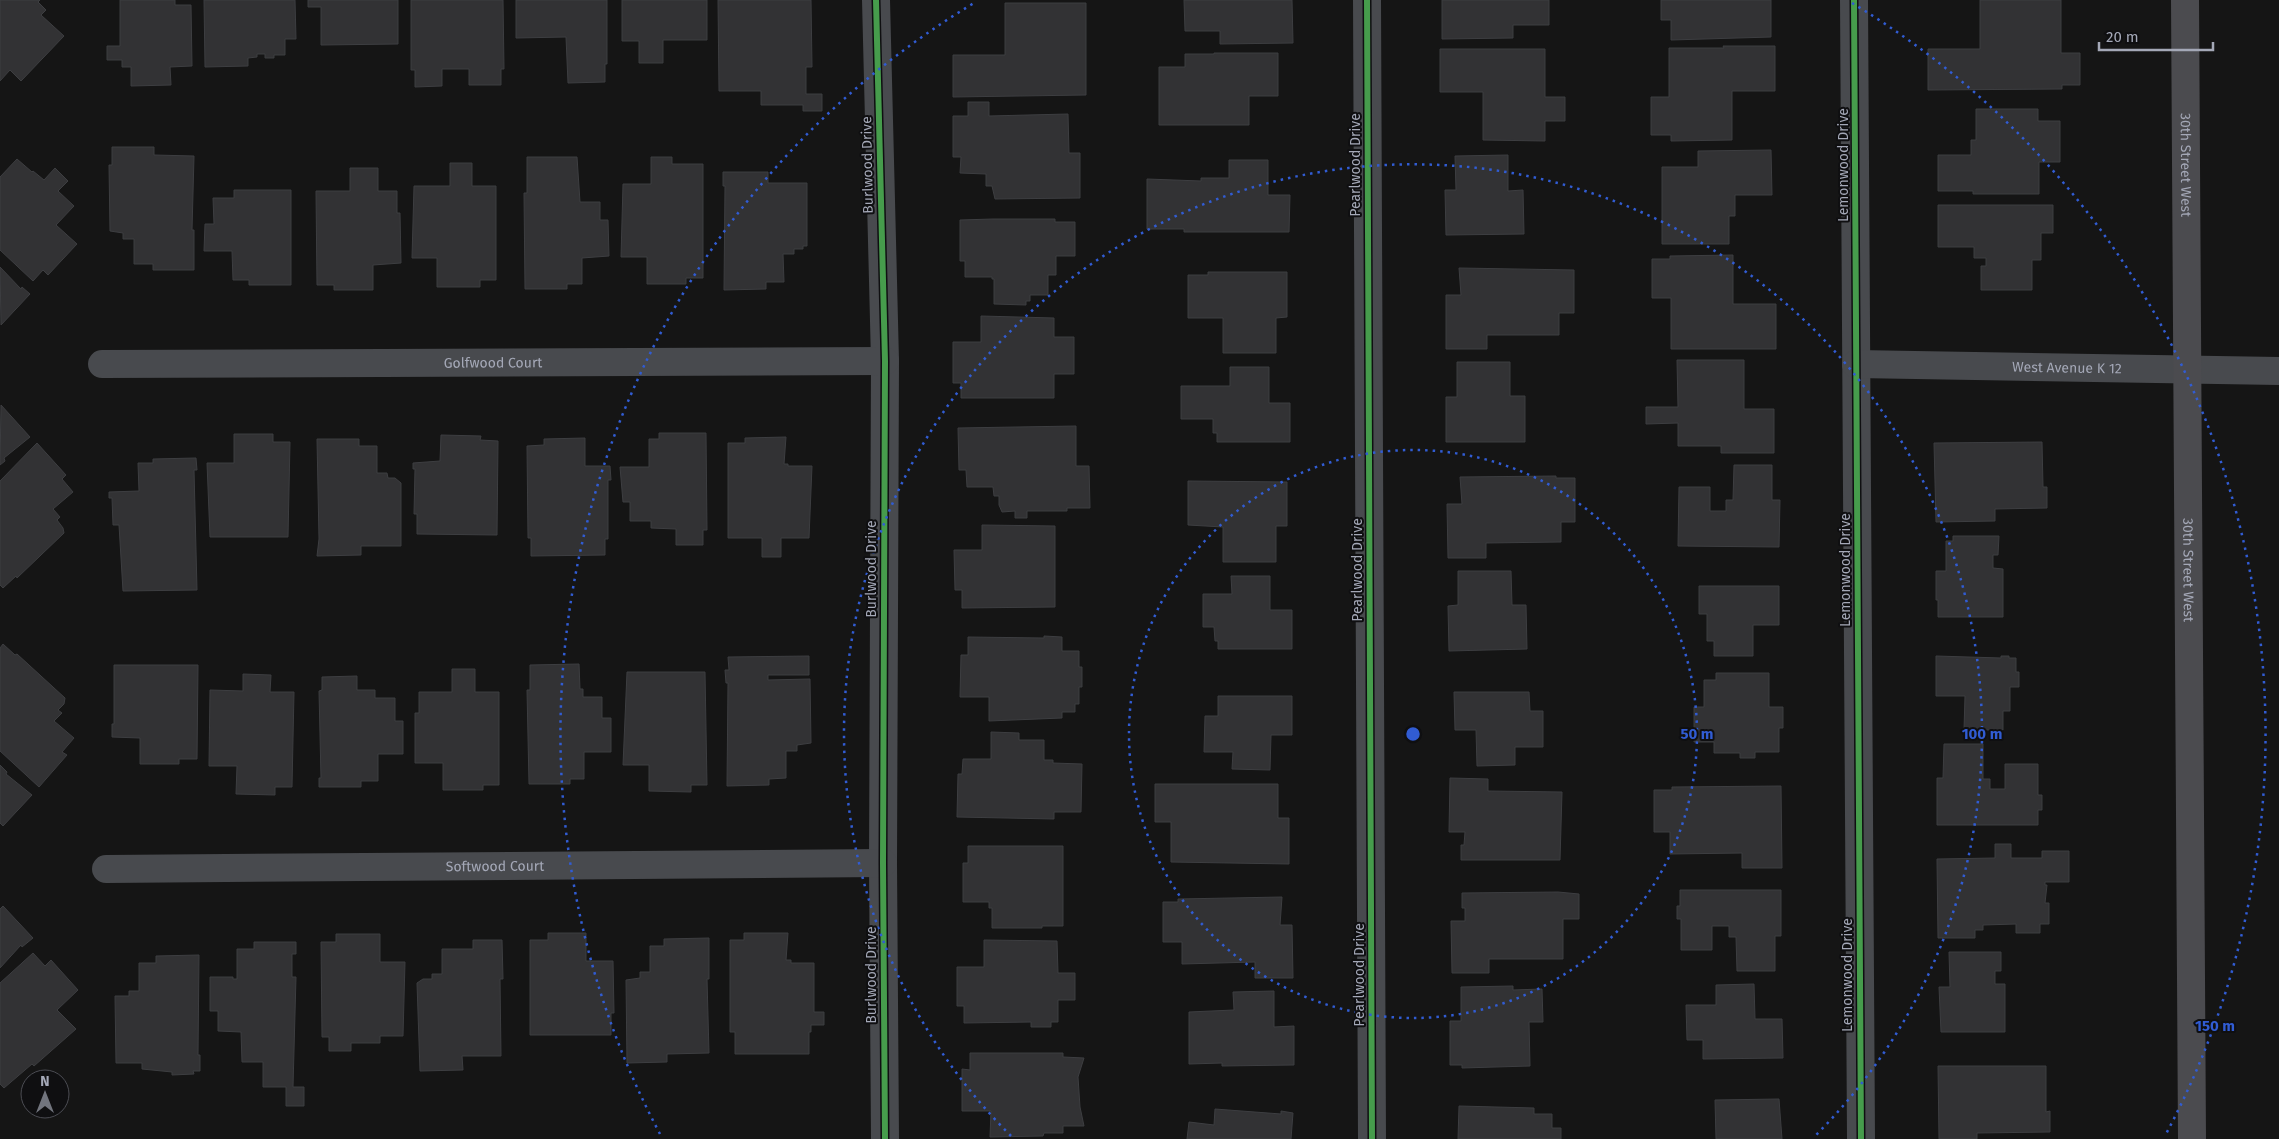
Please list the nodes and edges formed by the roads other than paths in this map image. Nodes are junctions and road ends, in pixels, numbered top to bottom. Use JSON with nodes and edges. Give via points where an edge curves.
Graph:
{"nodes":[{"id":1,"x":876,"y":0,"type":"edge"},
{"id":2,"x":1367,"y":0,"type":"edge"},
{"id":3,"x":1854,"y":0,"type":"edge"},
{"id":4,"x":2185,"y":0,"type":"edge"},
{"id":5,"x":885,"y":361,"type":"junction"},
{"id":6,"x":102,"y":364,"type":"dead end"},
{"id":7,"x":1856,"y":364,"type":"junction"},
{"id":8,"x":2189,"y":370,"type":"junction"},
{"id":9,"x":2279,"y":371,"type":"edge"},
{"id":10,"x":883,"y":863,"type":"junction"},
{"id":11,"x":106,"y":869,"type":"dead end"},
{"id":12,"x":885,"y":1139,"type":"edge"},
{"id":13,"x":1372,"y":1139,"type":"edge"},
{"id":14,"x":1861,"y":1139,"type":"edge"},
{"id":15,"x":2192,"y":1139,"type":"edge"}],
"edges":[{"from":1,"to":5,"type":"street","name":"Burlwood Drive"},
{"from":2,"to":13,"type":"street","name":"Pearlwood Drive"},
{"from":3,"to":7,"type":"street","name":"Lemonwood Drive"},
{"from":4,"to":8,"type":"main road","name":"30th Street West"},
{"from":5,"to":6,"type":"street","name":"Golfwood Court"},
{"from":5,"to":10,"type":"street","name":"Burlwood Drive"},
{"from":7,"to":8,"type":"street","name":"West Avenue K 12"},
{"from":7,"to":14,"type":"street","name":"Lemonwood Drive"},
{"from":8,"to":9,"type":"street","name":"West Avenue K 12"},
{"from":8,"to":15,"type":"main road","name":"30th Street West"},
{"from":10,"to":11,"type":"street","name":"Softwood Court"},
{"from":10,"to":12,"type":"street","name":"Burlwood Drive"}]}
